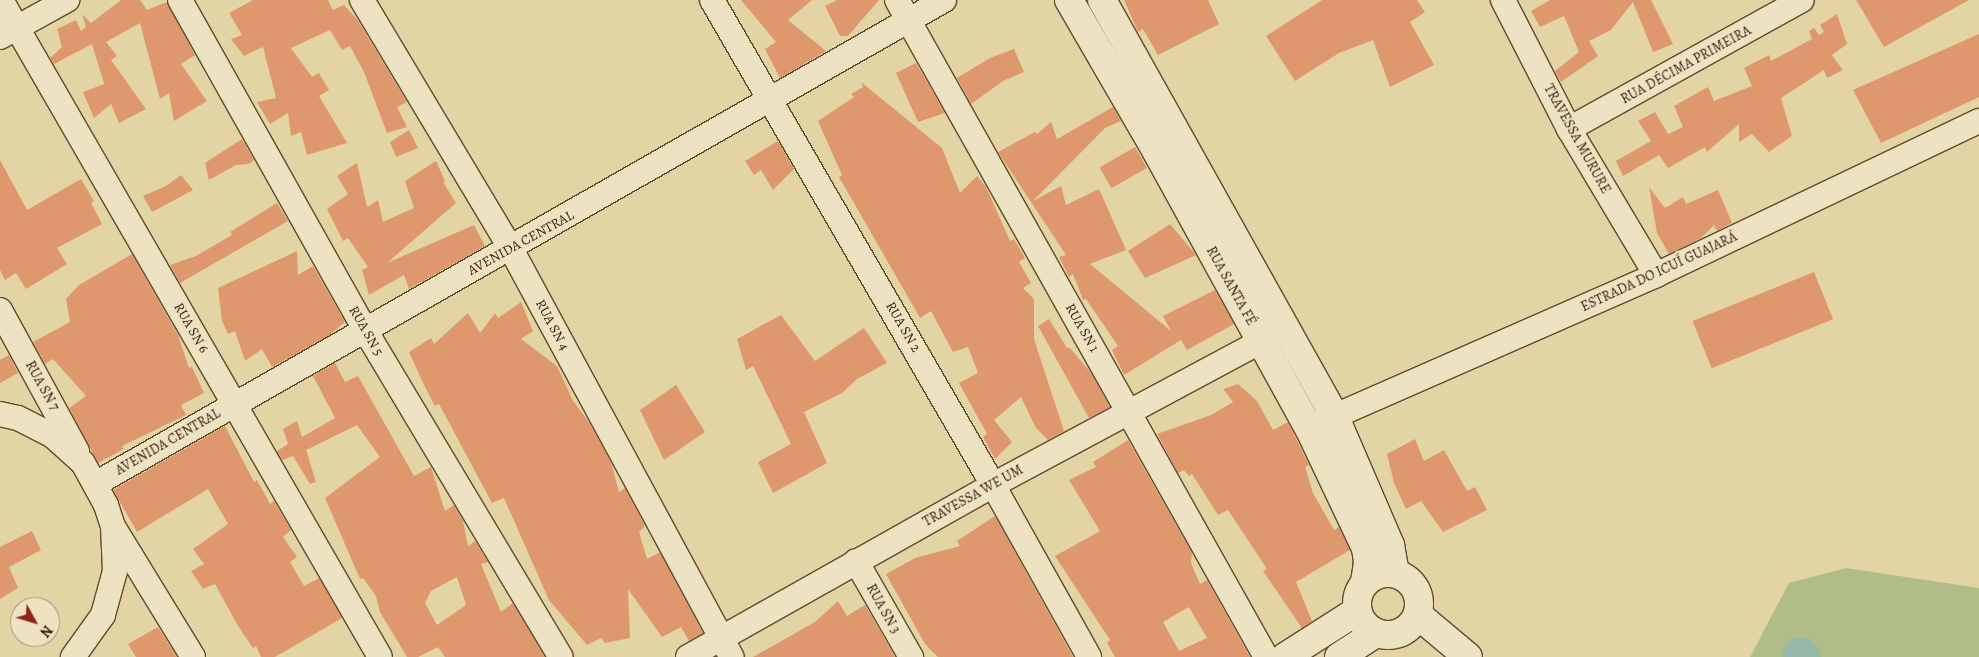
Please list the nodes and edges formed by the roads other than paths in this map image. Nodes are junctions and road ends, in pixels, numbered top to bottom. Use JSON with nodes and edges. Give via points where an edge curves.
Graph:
{"nodes":[{"id":1,"x":2,"y":0,"type":"edge"},
{"id":2,"x":67,"y":0,"type":"edge"},
{"id":3,"x":180,"y":0,"type":"edge"},
{"id":4,"x":362,"y":0,"type":"edge"},
{"id":5,"x":712,"y":0,"type":"edge"},
{"id":6,"x":944,"y":0,"type":"edge"},
{"id":7,"x":1068,"y":0,"type":"edge"},
{"id":8,"x":1102,"y":0,"type":"edge"},
{"id":9,"x":1503,"y":0,"type":"edge"},
{"id":10,"x":1802,"y":0,"type":"edge"},
{"id":11,"x":903,"y":10,"type":"edge"},
{"id":12,"x":8,"y":32,"type":"edge"},
{"id":13,"x":772,"y":100,"type":"junction"},
{"id":14,"x":1979,"y":120,"type":"edge"},
{"id":15,"x":1570,"y":129,"type":"junction"},
{"id":16,"x":1181,"y":140,"type":"junction"},
{"id":17,"x":1157,"y":152,"type":"junction"},
{"id":18,"x":511,"y":250,"type":"junction"},
{"id":19,"x":1656,"y":275,"type":"junction"},
{"id":20,"x":0,"y":310,"type":"edge"},
{"id":21,"x":365,"y":330,"type":"junction"},
{"id":22,"x":1262,"y":341,"type":"junction"},
{"id":23,"x":235,"y":404,"type":"junction"},
{"id":24,"x":1128,"y":411,"type":"junction"},
{"id":25,"x":0,"y":414,"type":"edge"},
{"id":26,"x":1334,"y":415,"type":"junction"},
{"id":27,"x":1309,"y":428,"type":"junction"},
{"id":28,"x":83,"y":463,"type":"junction"},
{"id":29,"x":97,"y":484,"type":"junction"},
{"id":30,"x":993,"y":485,"type":"junction"},
{"id":31,"x":113,"y":526,"type":"junction"},
{"id":32,"x":856,"y":561,"type":"junction"},
{"id":33,"x":1395,"y":573,"type":"junction"},
{"id":34,"x":1365,"y":582,"type":"junction"},
{"id":35,"x":1358,"y":611,"type":"junction"},
{"id":36,"x":1418,"y":615,"type":"junction"},
{"id":37,"x":1376,"y":633,"type":"junction"},
{"id":38,"x":727,"y":648,"type":"edge"},
{"id":39,"x":73,"y":657,"type":"edge"},
{"id":40,"x":193,"y":657,"type":"edge"},
{"id":41,"x":380,"y":657,"type":"edge"},
{"id":42,"x":561,"y":657,"type":"edge"},
{"id":43,"x":688,"y":657,"type":"edge"},
{"id":44,"x":910,"y":657,"type":"edge"},
{"id":45,"x":1089,"y":657,"type":"edge"},
{"id":46,"x":1266,"y":657,"type":"edge"},
{"id":47,"x":1285,"y":657,"type":"edge"},
{"id":48,"x":1340,"y":657,"type":"edge"},
{"id":49,"x":1468,"y":657,"type":"edge"}],
"edges":[{"from":1,"to":12,"type":"street","name":"RUA SN 6"},
{"from":2,"to":12,"type":"street"},
{"from":3,"to":21,"type":"street","name":"RUA SN 5"},
{"from":4,"to":18,"type":"street","name":"RUA SN 4"},
{"from":5,"to":13,"type":"street","name":"RUA SN 2"},
{"from":6,"to":11,"type":"street","name":"AVENIDA CENTRAL"},
{"from":7,"to":17,"type":"street","name":"RUA SANTA FÉ"},
{"from":8,"to":16,"type":"street","name":"RUA SANTA FÉ"},
{"from":9,"to":15,"type":"street","name":"TRAVESSA MURURE"},
{"from":10,"to":15,"type":"street","name":"RUA DÉCIMA PRIMEIRA"},
{"from":11,"to":13,"type":"street","name":"AVENIDA CENTRAL"},
{"from":11,"to":24,"type":"street","name":"RUA SN 1"},
{"from":12,"to":23,"type":"street","name":"RUA SN 6"},
{"from":13,"to":18,"type":"street","name":"AVENIDA CENTRAL"},
{"from":13,"to":30,"type":"street","name":"RUA SN 2"},
{"from":14,"to":19,"type":"street","name":"ESTRADA DO ICUÍ GUAJARÁ"},
{"from":15,"to":19,"type":"street","name":"TRAVESSA MURURE"},
{"from":16,"to":17,"type":"street"},
{"from":16,"to":26,"type":"street","name":"RUA SANTA FÉ"},
{"from":17,"to":22,"type":"street","name":"RUA SANTA FÉ"},
{"from":18,"to":21,"type":"street","name":"AVENIDA CENTRAL"},
{"from":18,"to":38,"type":"street","name":"RUA SN 4"},
{"from":19,"to":26,"type":"street","name":"ESTRADA DO ICUÍ GUAJARÁ"},
{"from":20,"to":28,"type":"street","name":"RUA SN 7"},
{"from":21,"to":23,"type":"street","name":"AVENIDA CENTRAL"},
{"from":21,"to":42,"type":"street","name":"RUA SN 5"},
{"from":22,"to":24,"type":"street","name":"TRAVESSA WE UM"},
{"from":22,"to":27,"type":"street","name":"RUA SANTA FÉ"},
{"from":23,"to":29,"type":"street","name":"AVENIDA CENTRAL"},
{"from":23,"to":41,"type":"street","name":"RUA SN 6"},
{"from":24,"to":30,"type":"street","name":"TRAVESSA WE UM"},
{"from":24,"to":46,"type":"street","name":"RUA SN 1"},
{"from":25,"to":28,"type":"street","via":[[18,418],[53,436]]},
{"from":26,"to":27,"type":"street","name":"ESTRADA DO ICUÍ GUAJARÁ"},
{"from":26,"to":33,"type":"street","name":"RUA SANTA FÉ","via":[[1390,545]]},
{"from":27,"to":34,"type":"street","name":"RUA SANTA FÉ","via":[[1366,548]]},
{"from":28,"to":29,"type":"street"},
{"from":29,"to":31,"type":"street"},
{"from":30,"to":32,"type":"street","name":"TRAVESSA WE UM"},
{"from":30,"to":45,"type":"street","name":"RUA SN 2"},
{"from":31,"to":39,"type":"street","via":[[115,571],[103,615]]},
{"from":31,"to":40,"type":"street"},
{"from":32,"to":38,"type":"street","name":"TRAVESSA WE UM"},
{"from":32,"to":44,"type":"street","name":"RUA SN 3"},
{"from":33,"to":34,"type":"street","via":[[1384,572]]},
{"from":33,"to":36,"type":"street","via":[[1413,584],[1420,604]]},
{"from":34,"to":35,"type":"street","via":[[1359,591]]},
{"from":35,"to":37,"type":"street","via":[[1361,620]]},
{"from":35,"to":47,"type":"street"},
{"from":36,"to":37,"type":"street","via":[[1413,624],[1396,634]]},
{"from":36,"to":49,"type":"street"},
{"from":37,"to":48,"type":"street"},
{"from":38,"to":43,"type":"street","name":"TRAVESSA WE UM"}]}
